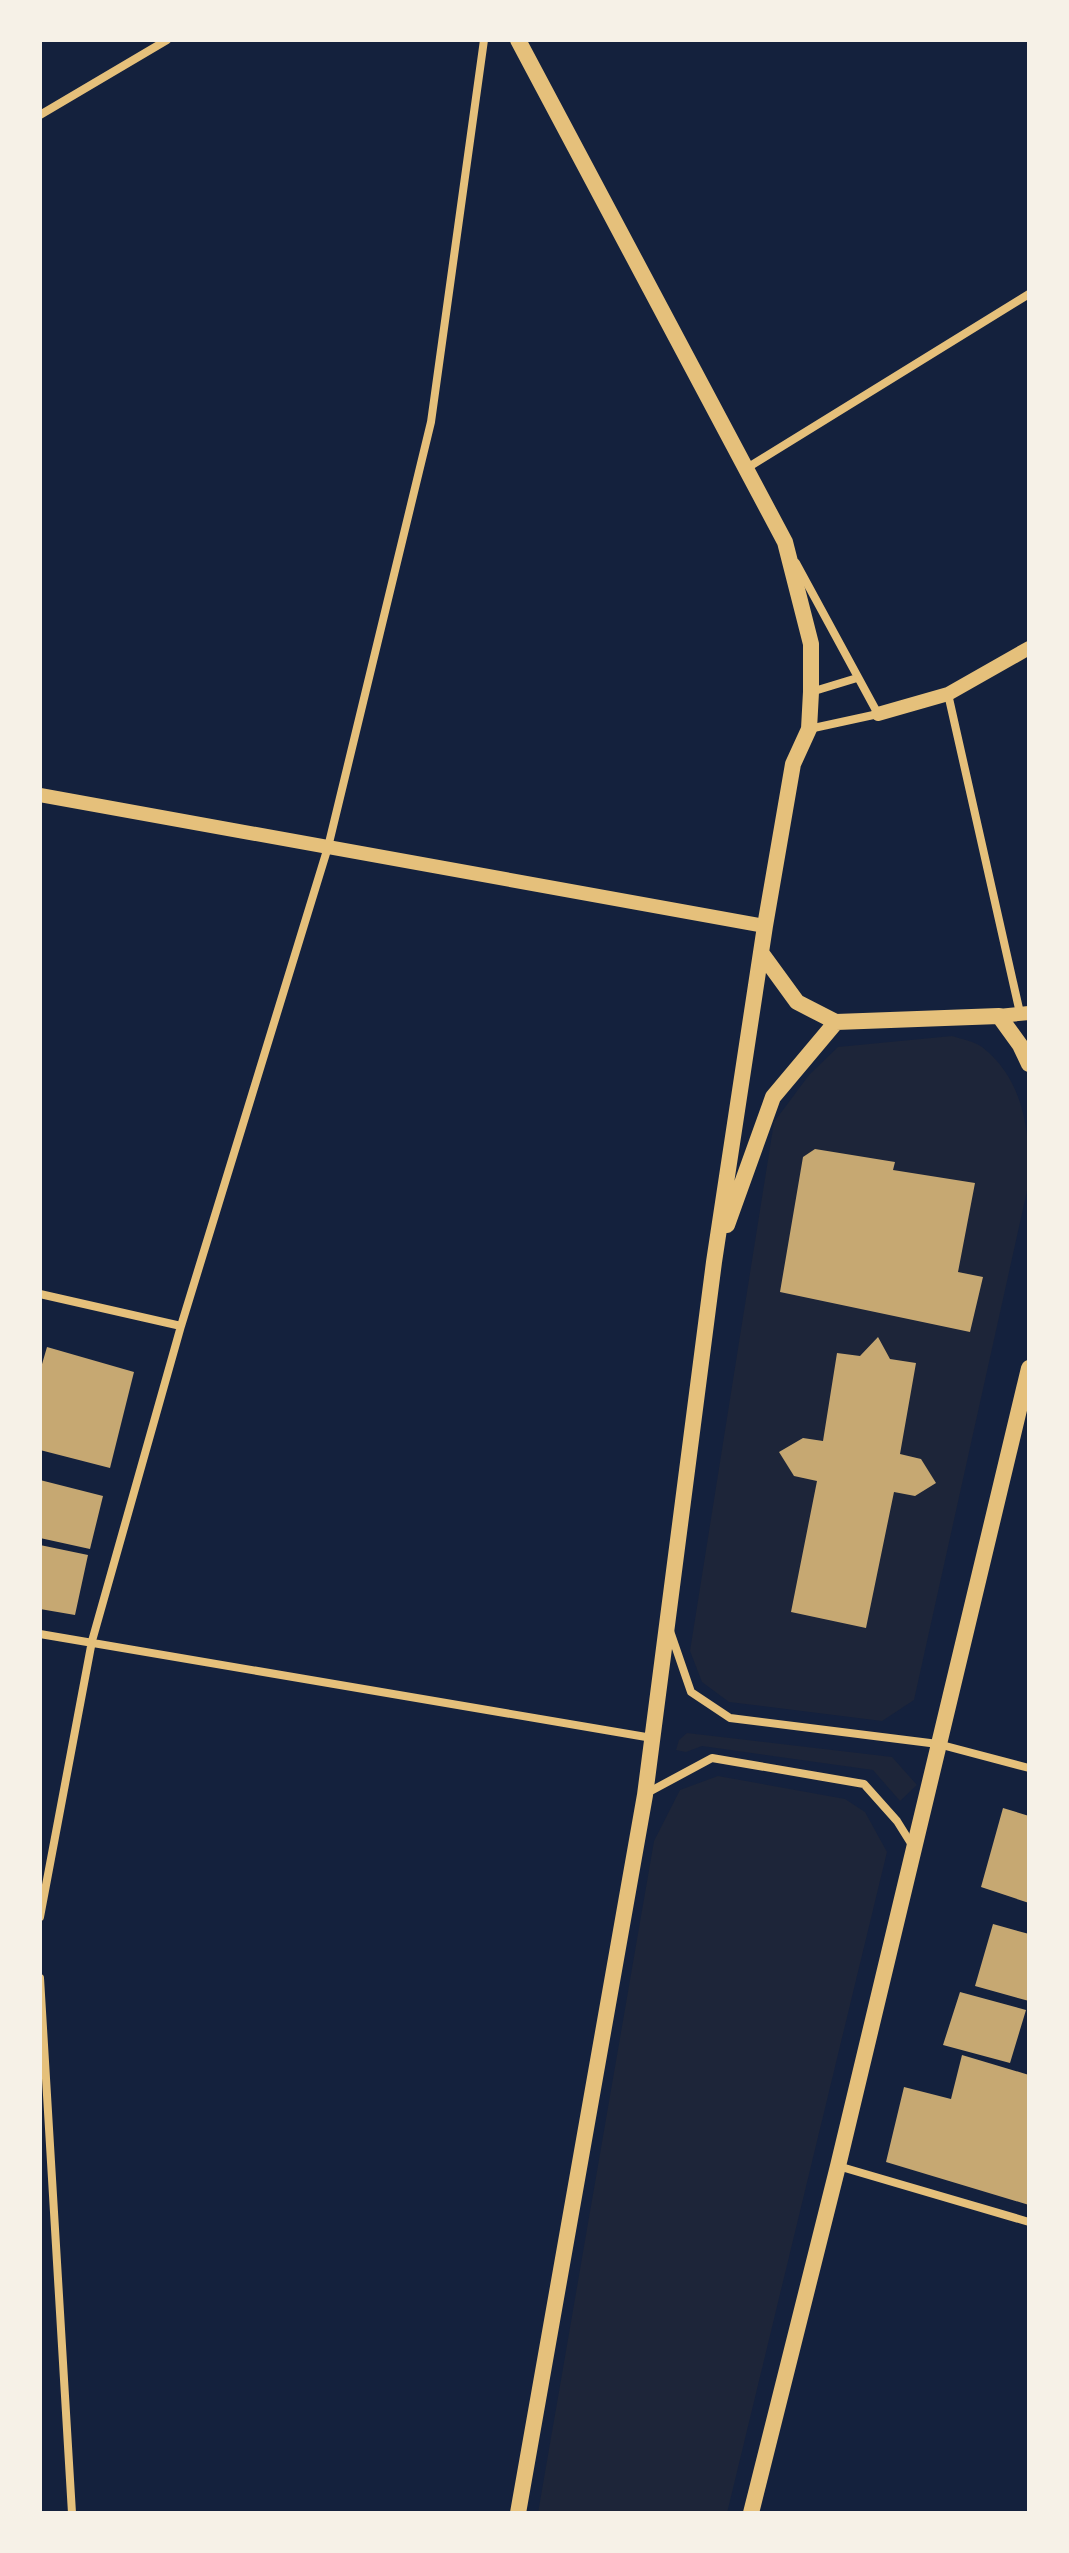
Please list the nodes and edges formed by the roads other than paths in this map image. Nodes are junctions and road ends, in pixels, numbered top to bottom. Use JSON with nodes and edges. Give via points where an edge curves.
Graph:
{"nodes":[{"id":1,"x":167,"y":40,"type":"edge"},
{"id":2,"x":484,"y":40,"type":"edge"},
{"id":3,"x":518,"y":40,"type":"edge"},
{"id":4,"x":40,"y":115,"type":"edge"},
{"id":5,"x":1029,"y":294,"type":"edge"},
{"id":6,"x":747,"y":468,"type":"junction"},
{"id":7,"x":785,"y":542,"type":"junction"},
{"id":8,"x":1029,"y":648,"type":"edge"},
{"id":9,"x":857,"y":678,"type":"junction"},
{"id":10,"x":811,"y":692,"type":"junction"},
{"id":11,"x":948,"y":694,"type":"junction"},
{"id":12,"x":878,"y":714,"type":"junction"},
{"id":13,"x":809,"y":729,"type":"junction"},
{"id":14,"x":40,"y":795,"type":"edge"},
{"id":15,"x":328,"y":847,"type":"junction"},
{"id":16,"x":765,"y":926,"type":"junction"},
{"id":17,"x":762,"y":954,"type":"junction"},
{"id":18,"x":1025,"y":1013,"type":"edge"},
{"id":19,"x":999,"y":1016,"type":"junction"},
{"id":20,"x":836,"y":1022,"type":"junction"},
{"id":21,"x":1029,"y":1064,"type":"edge"},
{"id":22,"x":714,"y":1262,"type":"junction"},
{"id":23,"x":40,"y":1294,"type":"edge"},
{"id":24,"x":181,"y":1326,"type":"junction"},
{"id":25,"x":1029,"y":1368,"type":"edge"},
{"id":26,"x":669,"y":1627,"type":"junction"},
{"id":27,"x":40,"y":1634,"type":"edge"},
{"id":28,"x":92,"y":1641,"type":"junction"},
{"id":29,"x":653,"y":1738,"type":"junction"},
{"id":30,"x":938,"y":1744,"type":"junction"},
{"id":31,"x":1029,"y":1768,"type":"edge"},
{"id":32,"x":645,"y":1795,"type":"junction"},
{"id":33,"x":915,"y":1849,"type":"junction"},
{"id":34,"x":40,"y":1917,"type":"edge"},
{"id":35,"x":40,"y":1978,"type":"edge"},
{"id":36,"x":838,"y":2166,"type":"junction"},
{"id":37,"x":1029,"y":2222,"type":"edge"},
{"id":38,"x":72,"y":2513,"type":"edge"},
{"id":39,"x":518,"y":2513,"type":"edge"},
{"id":40,"x":751,"y":2513,"type":"edge"}],
"edges":[{"from":1,"to":4,"type":"street"},
{"from":2,"to":15,"type":"street","via":[[431,422]]},
{"from":3,"to":6,"type":"main road"},
{"from":5,"to":6,"type":"street"},
{"from":6,"to":7,"type":"main road"},
{"from":7,"to":9,"type":"street"},
{"from":7,"to":10,"type":"main road","via":[[811,644]]},
{"from":8,"to":11,"type":"street"},
{"from":9,"to":10,"type":"street"},
{"from":9,"to":12,"type":"street"},
{"from":10,"to":13,"type":"main road"},
{"from":11,"to":12,"type":"street"},
{"from":11,"to":18,"type":"street"},
{"from":12,"to":13,"type":"street"},
{"from":13,"to":16,"type":"main road","via":[[793,764]]},
{"from":14,"to":15,"type":"street"},
{"from":15,"to":16,"type":"street"},
{"from":15,"to":24,"type":"street"},
{"from":16,"to":17,"type":"main road"},
{"from":17,"to":20,"type":"main road","via":[[797,1002]]},
{"from":17,"to":22,"type":"main road"},
{"from":18,"to":19,"type":"street"},
{"from":19,"to":20,"type":"main road"},
{"from":19,"to":21,"type":"main road"},
{"from":20,"to":22,"type":"main road","via":[[773,1097]]},
{"from":22,"to":26,"type":"main road"},
{"from":23,"to":24,"type":"street"},
{"from":24,"to":28,"type":"street"},
{"from":25,"to":30,"type":"main road"},
{"from":26,"to":29,"type":"main road"},
{"from":26,"to":30,"type":"street","via":[[691,1692],[730,1718]]},
{"from":27,"to":28,"type":"street"},
{"from":28,"to":29,"type":"street"},
{"from":28,"to":34,"type":"street"},
{"from":29,"to":32,"type":"main road"},
{"from":30,"to":31,"type":"street"},
{"from":30,"to":33,"type":"main road"},
{"from":32,"to":33,"type":"street","via":[[712,1758],[864,1784]]},
{"from":32,"to":39,"type":"main road"},
{"from":33,"to":36,"type":"main road"},
{"from":35,"to":38,"type":"street"},
{"from":36,"to":37,"type":"street"},
{"from":36,"to":40,"type":"main road"}]}
